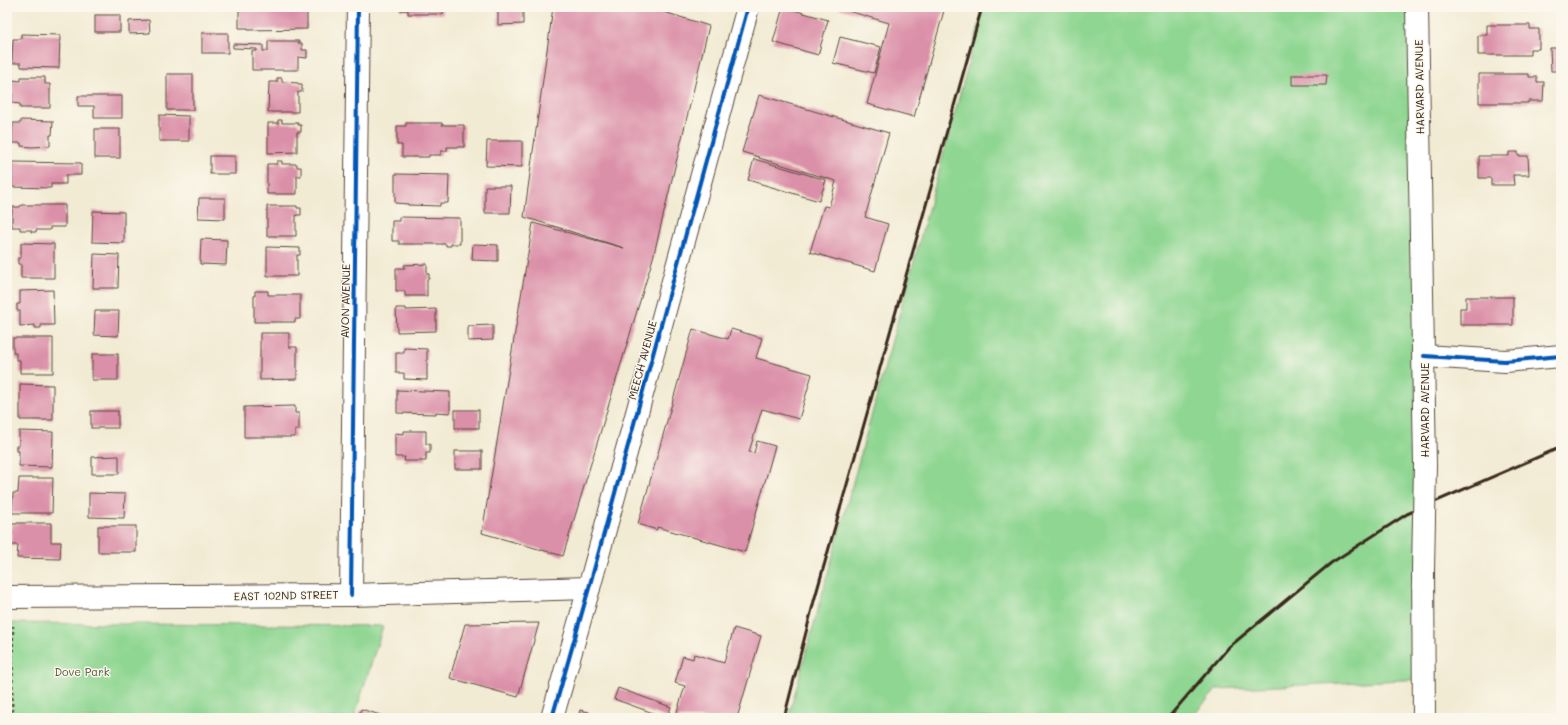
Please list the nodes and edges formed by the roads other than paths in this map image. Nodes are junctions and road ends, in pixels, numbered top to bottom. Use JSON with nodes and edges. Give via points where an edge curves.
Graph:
{"nodes":[{"id":1,"x":358,"y":7,"type":"edge"},
{"id":2,"x":748,"y":7,"type":"edge"},
{"id":3,"x":1418,"y":7,"type":"edge"},
{"id":4,"x":1424,"y":356,"type":"junction"},
{"id":5,"x":1561,"y":356,"type":"edge"},
{"id":6,"x":589,"y":588,"type":"junction"},
{"id":7,"x":351,"y":595,"type":"junction"},
{"id":8,"x":7,"y":597,"type":"edge"},
{"id":9,"x":552,"y":718,"type":"edge"},
{"id":10,"x":1424,"y":718,"type":"edge"}],
"edges":[{"from":1,"to":7,"type":"street","name":"AVON AVENUE"},
{"from":2,"to":6,"type":"street","name":"MEECH AVENUE"},
{"from":3,"to":4,"type":"street","name":"HARVARD AVENUE"},
{"from":4,"to":5,"type":"street","via":[[1505,361]]},
{"from":4,"to":10,"type":"street","name":"HARVARD AVENUE","bridge":true},
{"from":6,"to":7,"type":"street","name":"EAST 102ND STREET"},
{"from":6,"to":9,"type":"street","name":"MEECH AVENUE"},
{"from":7,"to":8,"type":"street","name":"EAST 102ND STREET"}]}
